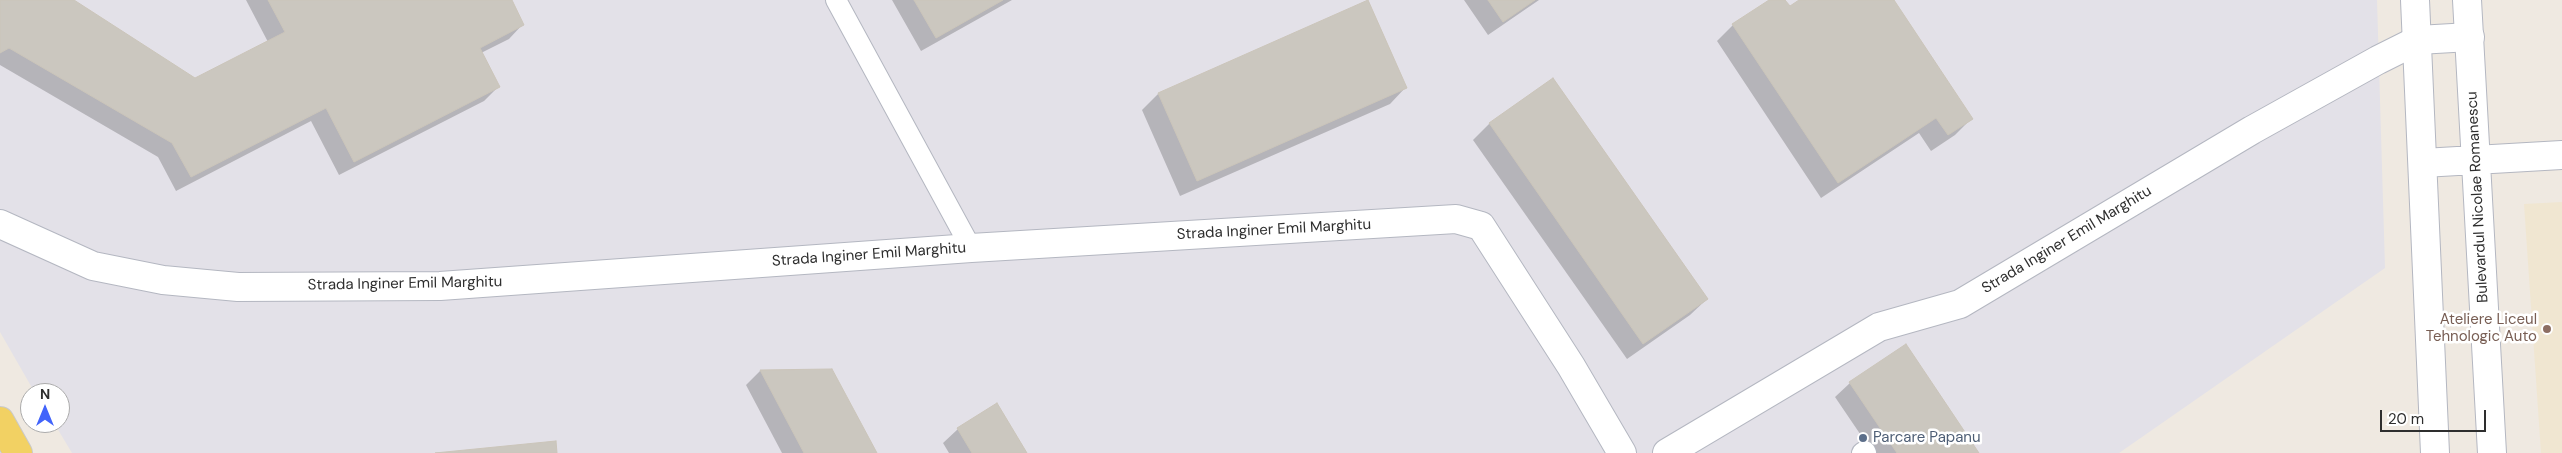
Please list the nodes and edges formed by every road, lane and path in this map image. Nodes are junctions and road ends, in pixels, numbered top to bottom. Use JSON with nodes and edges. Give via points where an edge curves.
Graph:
{"nodes":[{"id":1,"x":836,"y":0,"type":"edge"},
{"id":2,"x":2415,"y":0,"type":"edge"},
{"id":3,"x":2467,"y":0,"type":"edge"},
{"id":4,"x":2470,"y":37,"type":"junction"},
{"id":5,"x":2418,"y":40,"type":"junction"},
{"id":6,"x":2562,"y":155,"type":"edge"},
{"id":7,"x":2477,"y":160,"type":"junction"},
{"id":8,"x":2423,"y":163,"type":"junction"},
{"id":9,"x":0,"y":224,"type":"edge"},
{"id":10,"x":971,"y":248,"type":"junction"},
{"id":11,"x":0,"y":421,"type":"edge"},
{"id":12,"x":18,"y":453,"type":"edge"},
{"id":13,"x":1622,"y":453,"type":"edge"},
{"id":14,"x":1667,"y":453,"type":"edge"},
{"id":15,"x":1862,"y":453,"type":"edge"},
{"id":16,"x":1866,"y":453,"type":"edge"},
{"id":17,"x":2435,"y":453,"type":"edge"},
{"id":18,"x":2492,"y":453,"type":"edge"}],
"edges":[{"from":1,"to":10,"type":"lane"},
{"from":2,"to":5,"type":"street"},
{"from":3,"to":4,"type":"street","name":"Bulevardul Nicolae Romanescu"},
{"from":4,"to":5,"type":"street","name":"Strada Inginer Emil Marghitu"},
{"from":4,"to":7,"type":"street","name":"Bulevardul Nicolae Romanescu"},
{"from":5,"to":8,"type":"street"},
{"from":5,"to":14,"type":"street","name":"Strada Inginer Emil Marghitu","via":[[2252,130],[1960,304],[1879,327]]},
{"from":6,"to":7,"type":"street"},
{"from":7,"to":8,"type":"street"},
{"from":7,"to":18,"type":"street","name":"Bulevardul Nicolae Romanescu"},
{"from":8,"to":17,"type":"street"},
{"from":9,"to":10,"type":"street","name":"Strada Inginer Emil Marghitu","via":[[93,266],[163,280],[238,286],[440,286]]},
{"from":10,"to":13,"type":"street","name":"Strada Inginer Emil Marghitu","via":[[1456,219],[1481,226],[1571,366]]},
{"from":11,"to":12,"type":"main road"},
{"from":15,"to":16,"type":"lane"}]}
